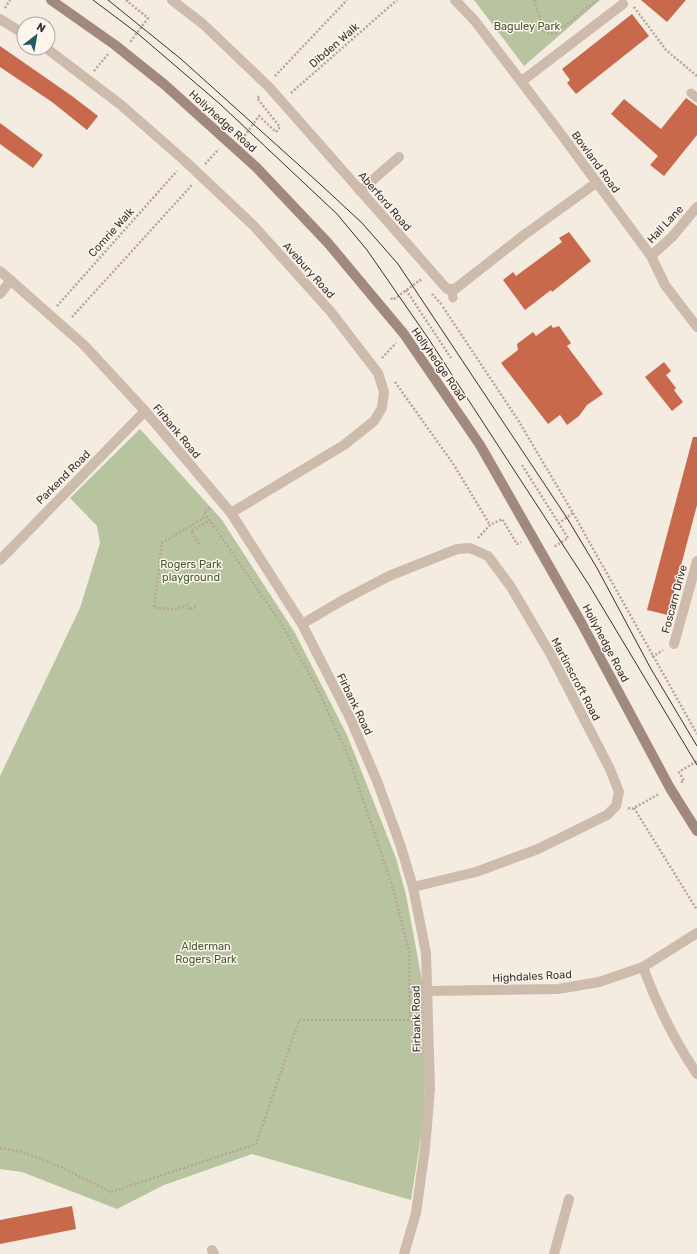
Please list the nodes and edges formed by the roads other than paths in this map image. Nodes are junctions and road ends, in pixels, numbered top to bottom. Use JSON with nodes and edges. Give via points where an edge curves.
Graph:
{"nodes":[{"id":1,"x":51,"y":0,"type":"edge"},
{"id":2,"x":172,"y":0,"type":"edge"},
{"id":3,"x":455,"y":0,"type":"edge"},
{"id":4,"x":623,"y":4,"type":"dead end"},
{"id":5,"x":0,"y":19,"type":"edge"},
{"id":6,"x":16,"y":29,"type":"edge"},
{"id":7,"x":56,"y":56,"type":"edge"},
{"id":8,"x":522,"y":82,"type":"junction"},
{"id":9,"x":399,"y":157,"type":"dead end"},
{"id":10,"x":596,"y":183,"type":"junction"},
{"id":11,"x":360,"y":191,"type":"junction"},
{"id":12,"x":697,"y":208,"type":"edge"},
{"id":13,"x":651,"y":256,"type":"junction"},
{"id":14,"x":0,"y":271,"type":"edge"},
{"id":15,"x":11,"y":280,"type":"junction"},
{"id":16,"x":0,"y":294,"type":"edge"},
{"id":17,"x":697,"y":327,"type":"edge"},
{"id":18,"x":145,"y":411,"type":"junction"},
{"id":19,"x":231,"y":513,"type":"junction"},
{"id":20,"x":0,"y":560,"type":"edge"},
{"id":21,"x":697,"y":561,"type":"edge"},
{"id":22,"x":302,"y":624,"type":"junction"},
{"id":23,"x":674,"y":644,"type":"dead end"},
{"id":24,"x":697,"y":831,"type":"edge"},
{"id":25,"x":413,"y":887,"type":"junction"},
{"id":26,"x":697,"y":933,"type":"edge"},
{"id":27,"x":643,"y":967,"type":"junction"},
{"id":28,"x":427,"y":991,"type":"junction"},
{"id":29,"x":697,"y":1074,"type":"edge"},
{"id":30,"x":569,"y":1199,"type":"dead end"},
{"id":31,"x":404,"y":1254,"type":"edge"},
{"id":32,"x":554,"y":1254,"type":"edge"}],
"edges":[{"from":1,"to":24,"type":"street","name":"Hollyhedge Road","via":[[128,55],[227,140],[295,206],[404,334],[475,436],[670,788]]},
{"from":2,"to":11,"type":"street","name":"Aberford Road","via":[[203,24],[268,86]]},
{"from":3,"to":8,"type":"street","name":"Bowland Road","via":[[475,21]]},
{"from":4,"to":8,"type":"street"},
{"from":5,"to":6,"type":"street"},
{"from":7,"to":19,"type":"street","name":"Avebury Road","via":[[121,105],[254,226],[331,312],[378,373],[384,392],[382,408],[374,421],[344,445]]},
{"from":8,"to":10,"type":"street","name":"Bowland Road"},
{"from":9,"to":11,"type":"street"},
{"from":10,"to":11,"type":"street","name":"Aberford Road","via":[[524,235],[452,294]]},
{"from":10,"to":13,"type":"street","name":"Bowland Road"},
{"from":12,"to":13,"type":"street","name":"Hall Lane","via":[[672,237]]},
{"from":13,"to":17,"type":"street","name":"Bowland Road","via":[[665,285]]},
{"from":14,"to":15,"type":"street","name":"Firbank Road"},
{"from":15,"to":16,"type":"street"},
{"from":15,"to":18,"type":"street","name":"Firbank Road","via":[[84,345]]},
{"from":18,"to":19,"type":"street","name":"Firbank Road"},
{"from":18,"to":20,"type":"street","name":"Parkend Road"},
{"from":19,"to":22,"type":"street","name":"Firbank Road"},
{"from":21,"to":23,"type":"street","name":"Foscarn Drive"},
{"from":22,"to":25,"type":"street","name":"Firbank Road","via":[[350,718],[374,774]]},
{"from":22,"to":25,"type":"street","name":"Martinscroft Road","via":[[390,576],[456,549],[470,548],[488,556],[512,587],[610,769],[619,792],[616,806],[607,815],[538,849],[476,872]]},
{"from":25,"to":28,"type":"street","name":"Firbank Road","via":[[426,953]]},
{"from":26,"to":27,"type":"street","name":"Highdales Road"},
{"from":27,"to":28,"type":"street","name":"Highdales Road","via":[[599,982],[558,989]]},
{"from":27,"to":29,"type":"street","via":[[678,1046]]},
{"from":28,"to":31,"type":"street","name":"Firbank Road","via":[[430,1089],[425,1148],[416,1213]]},
{"from":30,"to":32,"type":"street"}]}
